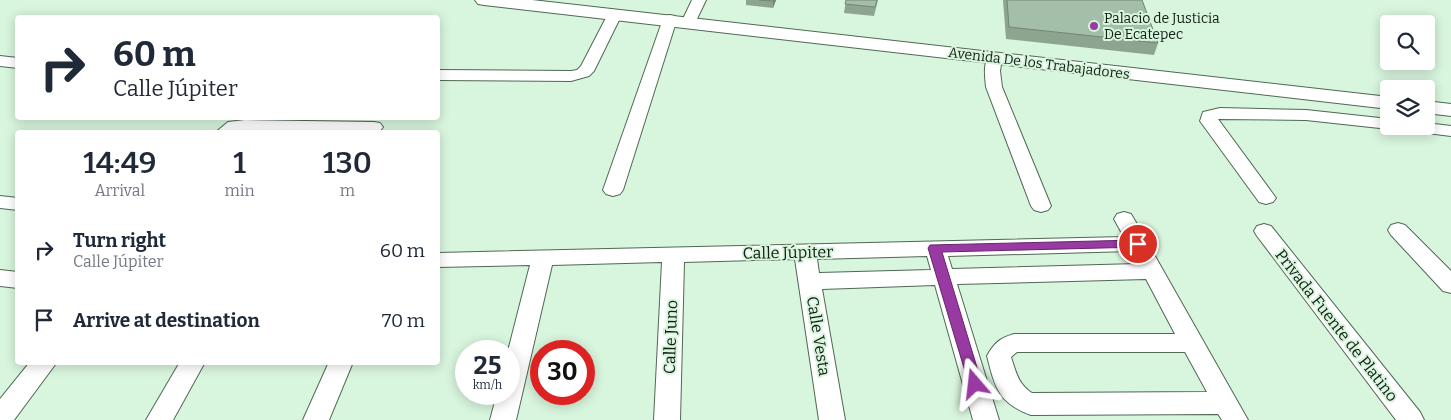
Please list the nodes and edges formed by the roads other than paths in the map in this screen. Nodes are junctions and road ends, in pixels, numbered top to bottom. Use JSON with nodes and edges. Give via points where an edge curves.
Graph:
{"nodes":[{"id":1,"x":484,"y":0,"type":"edge"},
{"id":2,"x":578,"y":0,"type":"edge"},
{"id":3,"x":694,"y":11,"type":"edge"},
{"id":4,"x":616,"y":14,"type":"junction"},
{"id":5,"x":670,"y":19,"type":"junction"},
{"id":6,"x":994,"y":58,"type":"junction"},
{"id":7,"x":0,"y":61,"type":"edge"},
{"id":8,"x":15,"y":62,"type":"edge"},
{"id":9,"x":440,"y":75,"type":"edge"},
{"id":10,"x":1380,"y":88,"type":"edge"},
{"id":11,"x":1289,"y":92,"type":"junction"},
{"id":12,"x":1435,"y":94,"type":"edge"},
{"id":13,"x":1451,"y":95,"type":"edge"},
{"id":14,"x":1380,"y":102,"type":"edge"},
{"id":15,"x":1435,"y":108,"type":"edge"},
{"id":16,"x":1451,"y":110,"type":"edge"},
{"id":17,"x":1306,"y":115,"type":"junction"},
{"id":18,"x":1380,"y":123,"type":"edge"},
{"id":19,"x":374,"y":127,"type":"dead end"},
{"id":20,"x":1435,"y":129,"type":"edge"},
{"id":21,"x":228,"y":130,"type":"edge"},
{"id":22,"x":1451,"y":131,"type":"edge"},
{"id":23,"x":614,"y":190,"type":"dead end"},
{"id":24,"x":1266,"y":198,"type":"dead end"},
{"id":25,"x":0,"y":202,"type":"edge"},
{"id":26,"x":15,"y":204,"type":"edge"},
{"id":27,"x":1041,"y":206,"type":"dead end"},
{"id":28,"x":1124,"y":219,"type":"dead end"},
{"id":29,"x":1398,"y":230,"type":"dead end"},
{"id":30,"x":1264,"y":231,"type":"dead end"},
{"id":31,"x":1138,"y":244,"type":"junction"},
{"id":32,"x":934,"y":248,"type":"junction"},
{"id":33,"x":806,"y":252,"type":"junction"},
{"id":34,"x":674,"y":254,"type":"junction"},
{"id":35,"x":543,"y":258,"type":"junction"},
{"id":36,"x":440,"y":260,"type":"edge"},
{"id":37,"x":1153,"y":271,"type":"junction"},
{"id":38,"x":943,"y":277,"type":"junction"},
{"id":39,"x":0,"y":278,"type":"edge"},
{"id":40,"x":15,"y":280,"type":"edge"},
{"id":41,"x":810,"y":281,"type":"junction"},
{"id":42,"x":1451,"y":285,"type":"edge"},
{"id":43,"x":1192,"y":343,"type":"junction"},
{"id":44,"x":43,"y":365,"type":"edge"},
{"id":45,"x":191,"y":365,"type":"edge"},
{"id":46,"x":339,"y":365,"type":"edge"},
{"id":47,"x":1231,"y":411,"type":"edge"},
{"id":48,"x":0,"y":418,"type":"edge"},
{"id":49,"x":159,"y":420,"type":"edge"},
{"id":50,"x":316,"y":420,"type":"edge"},
{"id":51,"x":503,"y":420,"type":"edge"},
{"id":52,"x":667,"y":420,"type":"edge"},
{"id":53,"x":832,"y":420,"type":"edge"},
{"id":54,"x":986,"y":420,"type":"edge"},
{"id":55,"x":1411,"y":420,"type":"edge"}],
"edges":[{"from":1,"to":4,"type":"main road"},
{"from":2,"to":3,"type":"main road"},
{"from":3,"to":5,"type":"main road"},
{"from":3,"to":6,"type":"main road","name":"Avenida De los Trabajadores"},
{"from":3,"to":10,"type":"main road","name":"Avenida De los Trabajadores"},
{"from":4,"to":5,"type":"main road"},
{"from":4,"to":9,"type":"street","via":[[583,73],[571,76]]},
{"from":5,"to":23,"type":"street"},
{"from":6,"to":11,"type":"main road","name":"Avenida De los Trabajadores"},
{"from":6,"to":27,"type":"street","via":[[994,87]]},
{"from":7,"to":8,"type":"street"},
{"from":11,"to":14,"type":"main road","name":"Avenida De los Trabajadores"},
{"from":11,"to":17,"type":"street"},
{"from":12,"to":13,"type":"main road"},
{"from":15,"to":16,"type":"main road"},
{"from":17,"to":18,"type":"street"},
{"from":17,"to":24,"type":"street","via":[[1220,113],[1209,116],[1209,122]]},
{"from":19,"to":21,"type":"street","via":[[245,125]]},
{"from":20,"to":22,"type":"street"},
{"from":25,"to":26,"type":"street"},
{"from":28,"to":31,"type":"street"},
{"from":29,"to":42,"type":"street"},
{"from":30,"to":55,"type":"street","name":"Privada Fuente de Platino"},
{"from":31,"to":32,"type":"street","name":"Calle Júpiter"},
{"from":31,"to":37,"type":"street"},
{"from":32,"to":33,"type":"street","name":"Calle Júpiter"},
{"from":32,"to":38,"type":"street"},
{"from":33,"to":34,"type":"street","name":"Calle Júpiter"},
{"from":33,"to":41,"type":"street","name":"Calle Vesta"},
{"from":34,"to":35,"type":"street","name":"Calle Júpiter"},
{"from":34,"to":52,"type":"street","name":"Calle Juno"},
{"from":35,"to":36,"type":"street","name":"Calle Júpiter"},
{"from":35,"to":51,"type":"street"},
{"from":37,"to":38,"type":"street"},
{"from":37,"to":43,"type":"street"},
{"from":38,"to":41,"type":"street"},
{"from":38,"to":54,"type":"street"},
{"from":39,"to":40,"type":"street"},
{"from":41,"to":53,"type":"street","name":"Calle Vesta"},
{"from":43,"to":47,"type":"street"},
{"from":43,"to":47,"type":"street","via":[[1014,343],[1004,348],[999,356],[1010,390],[1019,400],[1031,404]]},
{"from":44,"to":48,"type":"street"},
{"from":45,"to":49,"type":"street"},
{"from":46,"to":50,"type":"street"}]}
